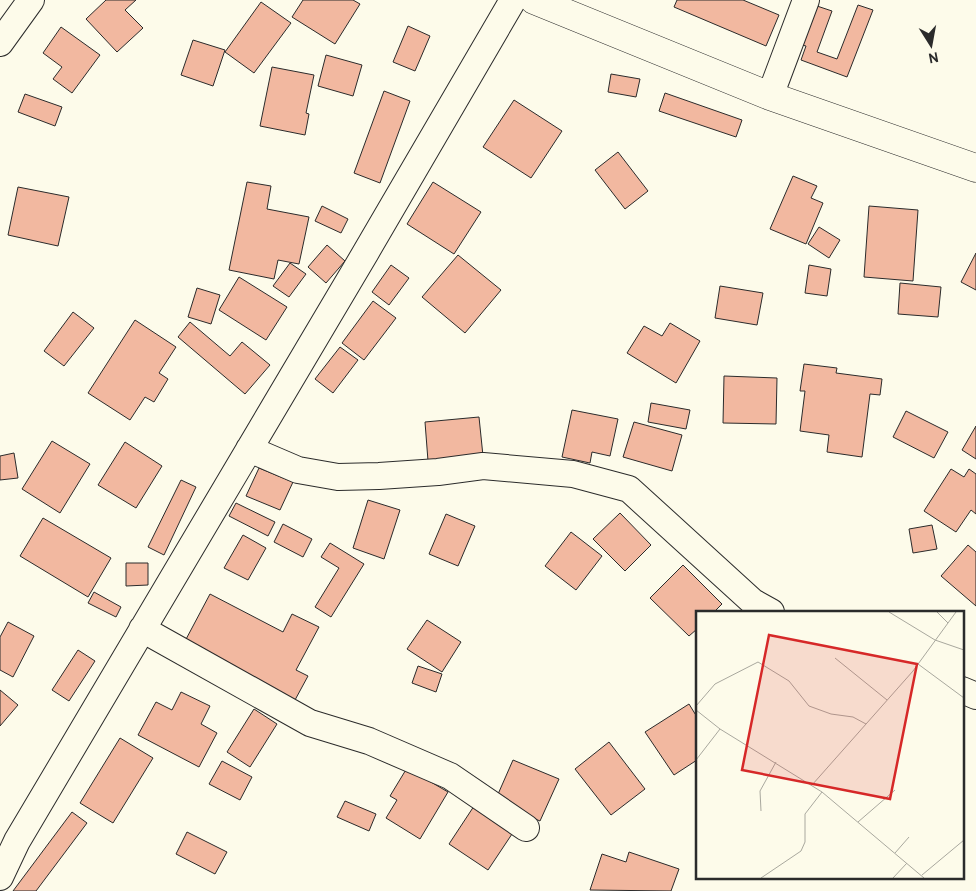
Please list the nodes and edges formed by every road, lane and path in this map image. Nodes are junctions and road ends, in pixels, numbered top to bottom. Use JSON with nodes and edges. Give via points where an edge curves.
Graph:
{"nodes":[{"id":1,"x":31,"y":0,"type":"edge"},
{"id":2,"x":513,"y":0,"type":"edge"},
{"id":3,"x":534,"y":0,"type":"edge"},
{"id":4,"x":806,"y":0,"type":"edge"},
{"id":5,"x":0,"y":43,"type":"edge"},
{"id":6,"x":770,"y":96,"type":"junction"},
{"id":7,"x":976,"y":168,"type":"edge"},
{"id":8,"x":249,"y":449,"type":"junction"},
{"id":9,"x":769,"y":611,"type":"edge"},
{"id":10,"x":142,"y":629,"type":"junction"},
{"id":11,"x":964,"y":691,"type":"edge"},
{"id":12,"x":976,"y":696,"type":"edge"},
{"id":13,"x":526,"y":828,"type":"dead end"},
{"id":14,"x":0,"y":877,"type":"edge"}],
"edges":[{"from":1,"to":5,"type":"street"},
{"from":2,"to":8,"type":"street"},
{"from":3,"to":6,"type":"main road"},
{"from":4,"to":6,"type":"street"},
{"from":6,"to":7,"type":"main road"},
{"from":8,"to":9,"type":"street","via":[[298,470],[338,477],[438,472],[483,466],[573,474],[629,489],[753,602]]},
{"from":8,"to":10,"type":"street"},
{"from":10,"to":13,"type":"street","via":[[310,724],[369,741],[450,776]]},
{"from":10,"to":14,"type":"street","via":[[16,841]]},
{"from":11,"to":12,"type":"street"}]}
